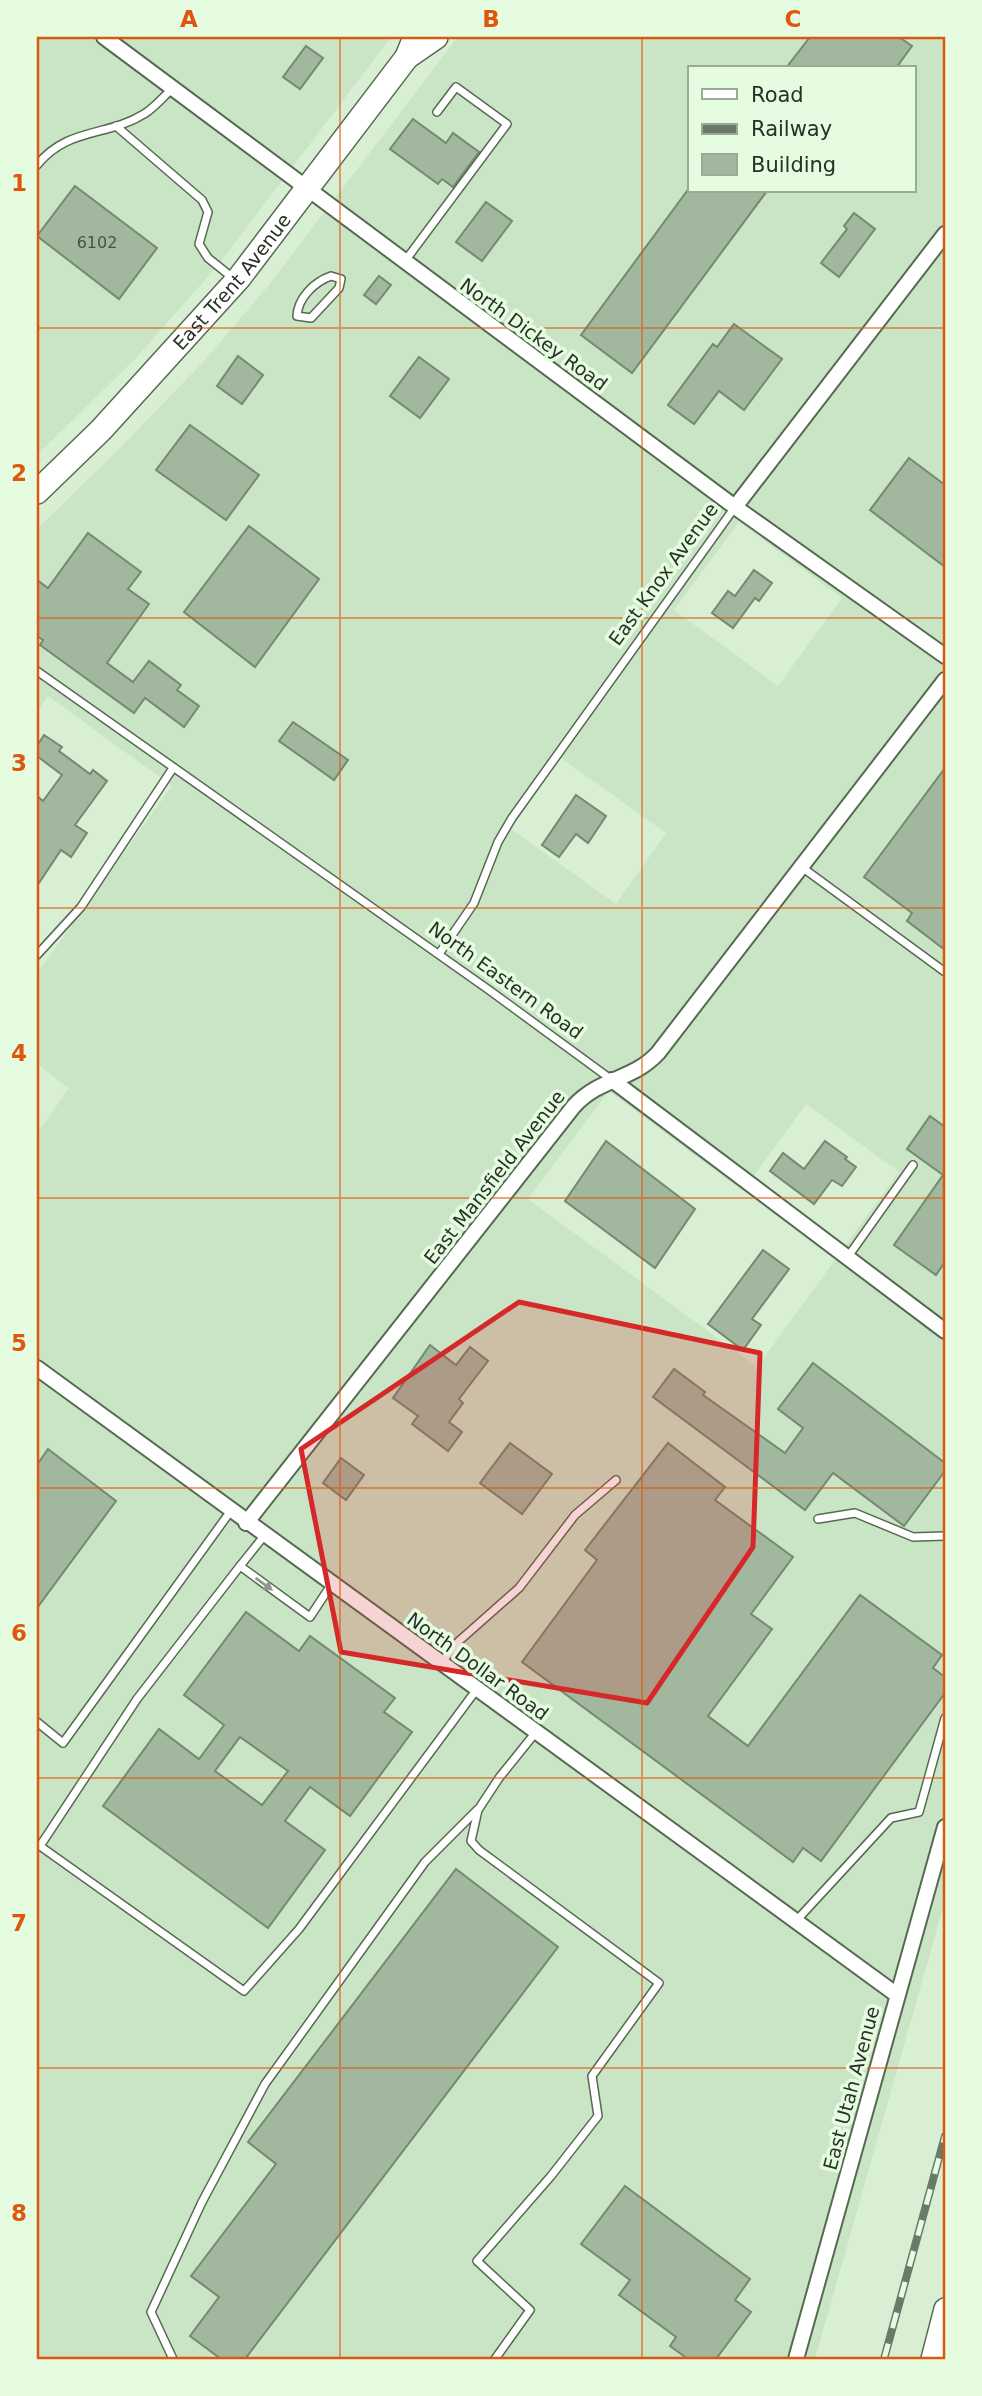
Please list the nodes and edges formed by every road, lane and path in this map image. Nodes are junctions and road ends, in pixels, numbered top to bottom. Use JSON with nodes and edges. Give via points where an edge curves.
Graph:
{"nodes":[{"id":1,"x":104,"y":37,"type":"edge"},
{"id":2,"x":436,"y":37,"type":"edge"},
{"id":3,"x":411,"y":47,"type":"edge"},
{"id":4,"x":173,"y":88,"type":"junction"},
{"id":5,"x":437,"y":112,"type":"dead end"},
{"id":6,"x":116,"y":126,"type":"junction"},
{"id":7,"x":37,"y":165,"type":"edge"},
{"id":8,"x":308,"y":190,"type":"junction"},
{"id":9,"x":945,"y":234,"type":"edge"},
{"id":10,"x":405,"y":261,"type":"junction"},
{"id":11,"x":341,"y":279,"type":"joint"},
{"id":12,"x":236,"y":281,"type":"junction"},
{"id":13,"x":37,"y":492,"type":"edge"},
{"id":14,"x":735,"y":507,"type":"junction"},
{"id":15,"x":945,"y":656,"type":"edge"},
{"id":16,"x":37,"y":671,"type":"edge"},
{"id":17,"x":945,"y":680,"type":"edge"},
{"id":18,"x":173,"y":768,"type":"junction"},
{"id":19,"x":803,"y":868,"type":"junction"},
{"id":20,"x":439,"y":954,"type":"junction"},
{"id":21,"x":37,"y":955,"type":"edge"},
{"id":22,"x":945,"y":972,"type":"edge"},
{"id":23,"x":612,"y":1080,"type":"junction"},
{"id":24,"x":913,"y":1166,"type":"dead end"},
{"id":25,"x":847,"y":1258,"type":"junction"},
{"id":26,"x":945,"y":1331,"type":"edge"},
{"id":27,"x":39,"y":1373,"type":"edge"},
{"id":28,"x":616,"y":1480,"type":"dead end"},
{"id":29,"x":230,"y":1512,"type":"junction"},
{"id":30,"x":818,"y":1519,"type":"dead end"},
{"id":31,"x":246,"y":1523,"type":"junction"},
{"id":32,"x":264,"y":1536,"type":"junction"},
{"id":33,"x":945,"y":1536,"type":"edge"},
{"id":34,"x":240,"y":1566,"type":"junction"},
{"id":35,"x":331,"y":1585,"type":"junction"},
{"id":36,"x":441,"y":1663,"type":"junction"},
{"id":37,"x":477,"y":1689,"type":"junction"},
{"id":38,"x":945,"y":1718,"type":"edge"},
{"id":39,"x":37,"y":1722,"type":"edge"},
{"id":40,"x":536,"y":1731,"type":"junction"},
{"id":41,"x":478,"y":1810,"type":"junction"},
{"id":42,"x":945,"y":1827,"type":"edge"},
{"id":43,"x":796,"y":1921,"type":"junction"},
{"id":44,"x":897,"y":1995,"type":"junction"},
{"id":45,"x":945,"y":2309,"type":"edge"},
{"id":46,"x":173,"y":2359,"type":"edge"},
{"id":47,"x":495,"y":2359,"type":"edge"},
{"id":48,"x":796,"y":2359,"type":"edge"},
{"id":49,"x":932,"y":2359,"type":"edge"}],
"edges":[{"from":1,"to":4,"type":"street","name":"North Dickey Road"},
{"from":2,"to":3,"type":"main road","name":"East Trent Avenue"},
{"from":3,"to":8,"type":"main road","name":"East Trent Avenue"},
{"from":4,"to":6,"type":"lane","via":[[144,114]]},
{"from":4,"to":8,"type":"street","name":"North Dickey Road"},
{"from":5,"to":10,"type":"lane","via":[[456,87],[507,124]]},
{"from":6,"to":7,"type":"lane","via":[[68,139]]},
{"from":6,"to":12,"type":"lane","via":[[202,200],[208,212],[199,244],[208,258]]},
{"from":8,"to":10,"type":"street","name":"North Dickey Road"},
{"from":8,"to":12,"type":"main road","name":"East Trent Avenue"},
{"from":9,"to":14,"type":"street","name":"East Knox Avenue"},
{"from":10,"to":14,"type":"street","name":"North Dickey Road"},
{"from":11,"to":11,"type":"lane","via":[[339,288],[311,318],[297,316],[298,305],[319,280]]},
{"from":12,"to":13,"type":"main road","name":"East Trent Avenue","via":[[101,430]]},
{"from":14,"to":15,"type":"street","name":"North Dickey Road"},
{"from":14,"to":20,"type":"lane","name":"East Knox Avenue","via":[[512,818],[474,903]]},
{"from":16,"to":18,"type":"lane","name":"North Eastern Road"},
{"from":17,"to":19,"type":"street","name":"East Mansfield Avenue"},
{"from":18,"to":20,"type":"lane","name":"North Eastern Road"},
{"from":18,"to":21,"type":"lane","via":[[81,907]]},
{"from":19,"to":22,"type":"lane"},
{"from":19,"to":23,"type":"street","name":"East Mansfield Avenue","via":[[658,1054],[639,1070]]},
{"from":20,"to":23,"type":"lane","name":"North Eastern Road"},
{"from":23,"to":25,"type":"street","name":"North Eastern Road"},
{"from":23,"to":31,"type":"street","name":"East Mansfield Avenue","via":[[591,1090],[575,1106]]},
{"from":24,"to":25,"type":"lane"},
{"from":25,"to":26,"type":"street","name":"North Eastern Road"},
{"from":27,"to":29,"type":"street","name":"North Dollar Road"},
{"from":28,"to":36,"type":"lane","via":[[575,1515],[519,1588]]},
{"from":29,"to":31,"type":"street","name":"North Dollar Road"},
{"from":29,"to":39,"type":"lane","via":[[63,1743]]},
{"from":30,"to":33,"type":"lane","via":[[855,1513],[913,1537]]},
{"from":31,"to":32,"type":"street","name":"North Dollar Road"},
{"from":32,"to":34,"type":"lane"},
{"from":32,"to":35,"type":"street","name":"North Dollar Road"},
{"from":34,"to":35,"type":"lane","one_way":true,"via":[[310,1617]]},
{"from":34,"to":37,"type":"lane","via":[[137,1699],[40,1846],[244,1991],[299,1929]]},
{"from":35,"to":36,"type":"street","name":"North Dollar Road"},
{"from":36,"to":37,"type":"street","name":"North Dollar Road"},
{"from":37,"to":40,"type":"street","name":"North Dollar Road"},
{"from":38,"to":43,"type":"lane","via":[[919,1812],[891,1818]]},
{"from":40,"to":41,"type":"lane"},
{"from":40,"to":43,"type":"street","name":"North Dollar Road"},
{"from":41,"to":46,"type":"lane","via":[[425,1862],[265,2084],[202,2202],[151,2312]]},
{"from":41,"to":47,"type":"lane","via":[[471,1841],[480,1850],[659,1983],[592,2076],[598,2116],[477,2261],[530,2310]]},
{"from":42,"to":44,"type":"street","name":"East Utah Avenue"},
{"from":43,"to":44,"type":"street","name":"North Dollar Road"},
{"from":44,"to":48,"type":"street","name":"East Utah Avenue"},
{"from":45,"to":49,"type":"street"}]}
